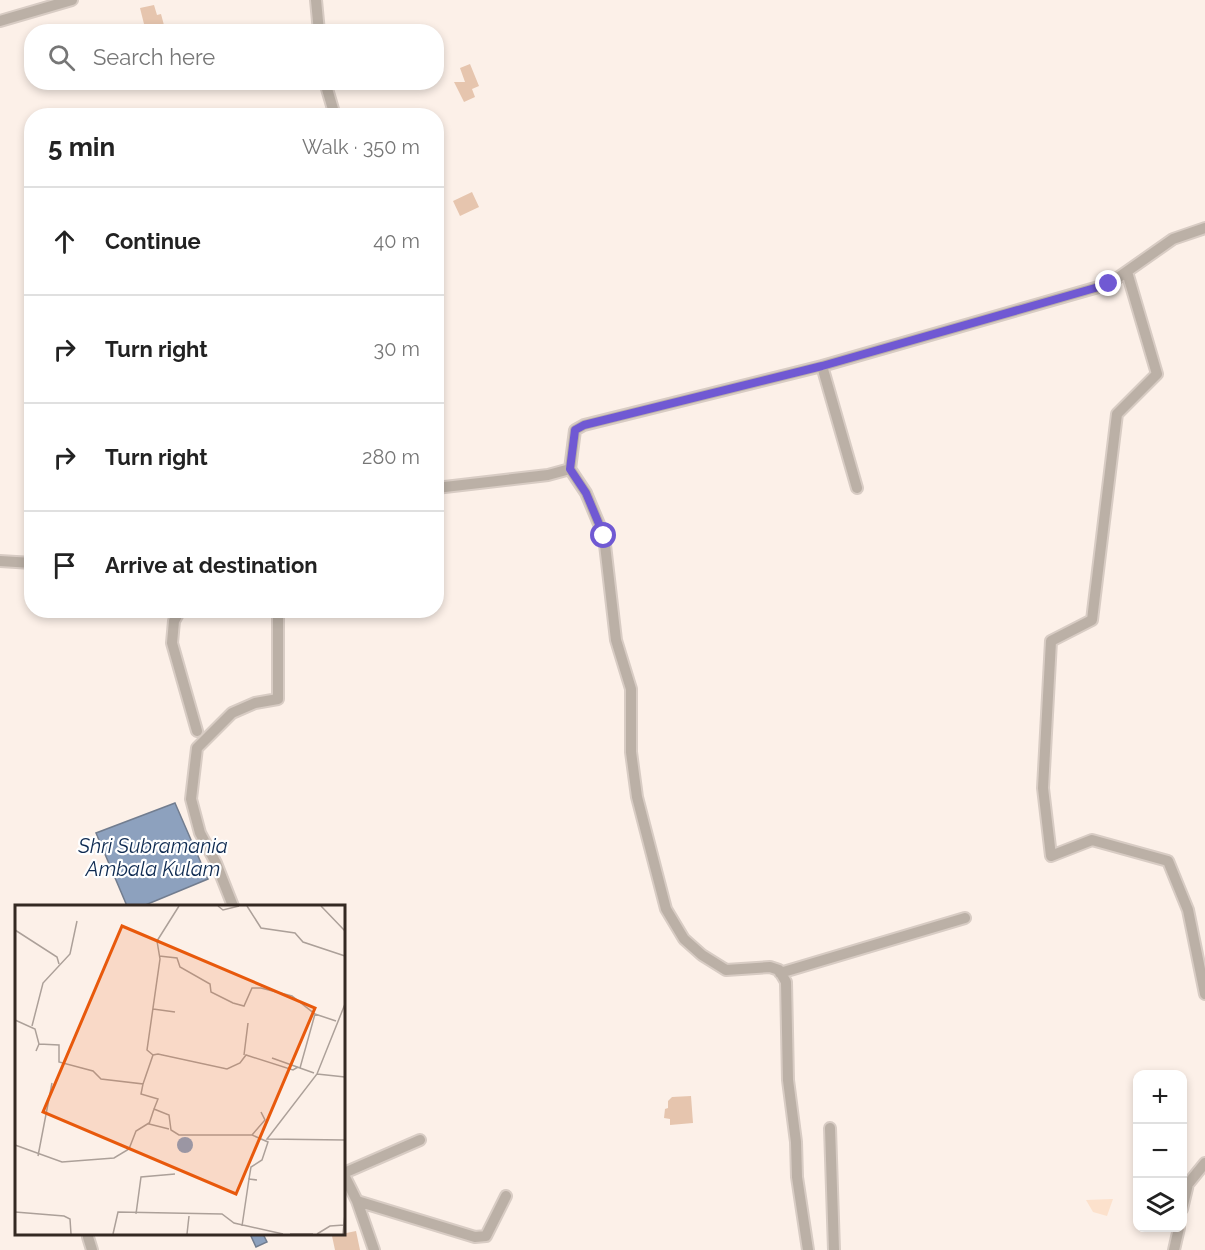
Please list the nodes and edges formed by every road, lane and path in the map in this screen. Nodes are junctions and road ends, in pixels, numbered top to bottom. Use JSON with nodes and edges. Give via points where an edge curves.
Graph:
{"nodes":[{"id":1,"x":72,"y":0,"type":"edge"},
{"id":2,"x":316,"y":0,"type":"edge"},
{"id":3,"x":0,"y":21,"type":"edge"},
{"id":4,"x":318,"y":24,"type":"edge"},
{"id":5,"x":327,"y":90,"type":"edge"},
{"id":6,"x":333,"y":108,"type":"edge"},
{"id":7,"x":1205,"y":228,"type":"edge"},
{"id":8,"x":1127,"y":272,"type":"junction"},
{"id":9,"x":822,"y":366,"type":"junction"},
{"id":10,"x":570,"y":469,"type":"junction"},
{"id":11,"x":444,"y":487,"type":"edge"},
{"id":12,"x":857,"y":488,"type":"dead end"},
{"id":13,"x":0,"y":561,"type":"edge"},
{"id":14,"x":24,"y":562,"type":"edge"},
{"id":15,"x":176,"y":618,"type":"edge"},
{"id":16,"x":278,"y":618,"type":"edge"},
{"id":17,"x":197,"y":731,"type":"dead end"},
{"id":18,"x":233,"y":905,"type":"edge"},
{"id":19,"x":965,"y":918,"type":"dead end"},
{"id":20,"x":780,"y":973,"type":"junction"},
{"id":21,"x":1205,"y":994,"type":"edge"},
{"id":22,"x":830,"y":1128,"type":"dead end"},
{"id":23,"x":420,"y":1140,"type":"dead end"},
{"id":24,"x":1205,"y":1163,"type":"edge"},
{"id":25,"x":345,"y":1174,"type":"edge"},
{"id":26,"x":345,"y":1176,"type":"edge"},
{"id":27,"x":1187,"y":1188,"type":"edge"},
{"id":28,"x":506,"y":1196,"type":"dead end"},
{"id":29,"x":357,"y":1201,"type":"junction"},
{"id":30,"x":1178,"y":1232,"type":"edge"},
{"id":31,"x":88,"y":1237,"type":"dead end"},
{"id":32,"x":92,"y":1250,"type":"edge"},
{"id":33,"x":374,"y":1250,"type":"edge"},
{"id":34,"x":808,"y":1250,"type":"edge"},
{"id":35,"x":834,"y":1250,"type":"edge"},
{"id":36,"x":1174,"y":1250,"type":"edge"}],
"edges":[{"from":1,"to":3,"type":"street"},
{"from":2,"to":4,"type":"street"},
{"from":5,"to":6,"type":"street"},
{"from":7,"to":8,"type":"street","via":[[1173,239]]},
{"from":8,"to":9,"type":"street","via":[[1109,284]]},
{"from":8,"to":21,"type":"street","via":[[1157,374],[1117,414],[1092,620],[1051,641],[1043,788],[1051,856],[1092,840],[1168,861],[1188,910]]},
{"from":9,"to":10,"type":"street","via":[[584,425],[575,430]]},
{"from":9,"to":12,"type":"street"},
{"from":10,"to":11,"type":"street"},
{"from":10,"to":20,"type":"street","via":[[586,493],[604,536],[616,640],[631,689],[631,752],[637,797],[666,909],[684,939],[726,970],[770,967]]},
{"from":13,"to":14,"type":"street"},
{"from":15,"to":17,"type":"street","via":[[172,643]]},
{"from":16,"to":18,"type":"street","via":[[278,699],[232,713],[197,748],[191,799],[200,833]]},
{"from":19,"to":20,"type":"street"},
{"from":20,"to":34,"type":"street","via":[[786,982],[788,1080]]},
{"from":22,"to":35,"type":"street"},
{"from":23,"to":25,"type":"street"},
{"from":24,"to":27,"type":"street"},
{"from":26,"to":29,"type":"street"},
{"from":28,"to":29,"type":"street","via":[[486,1236],[475,1237]]},
{"from":29,"to":33,"type":"street"},
{"from":30,"to":36,"type":"street"},
{"from":31,"to":32,"type":"street"}]}
